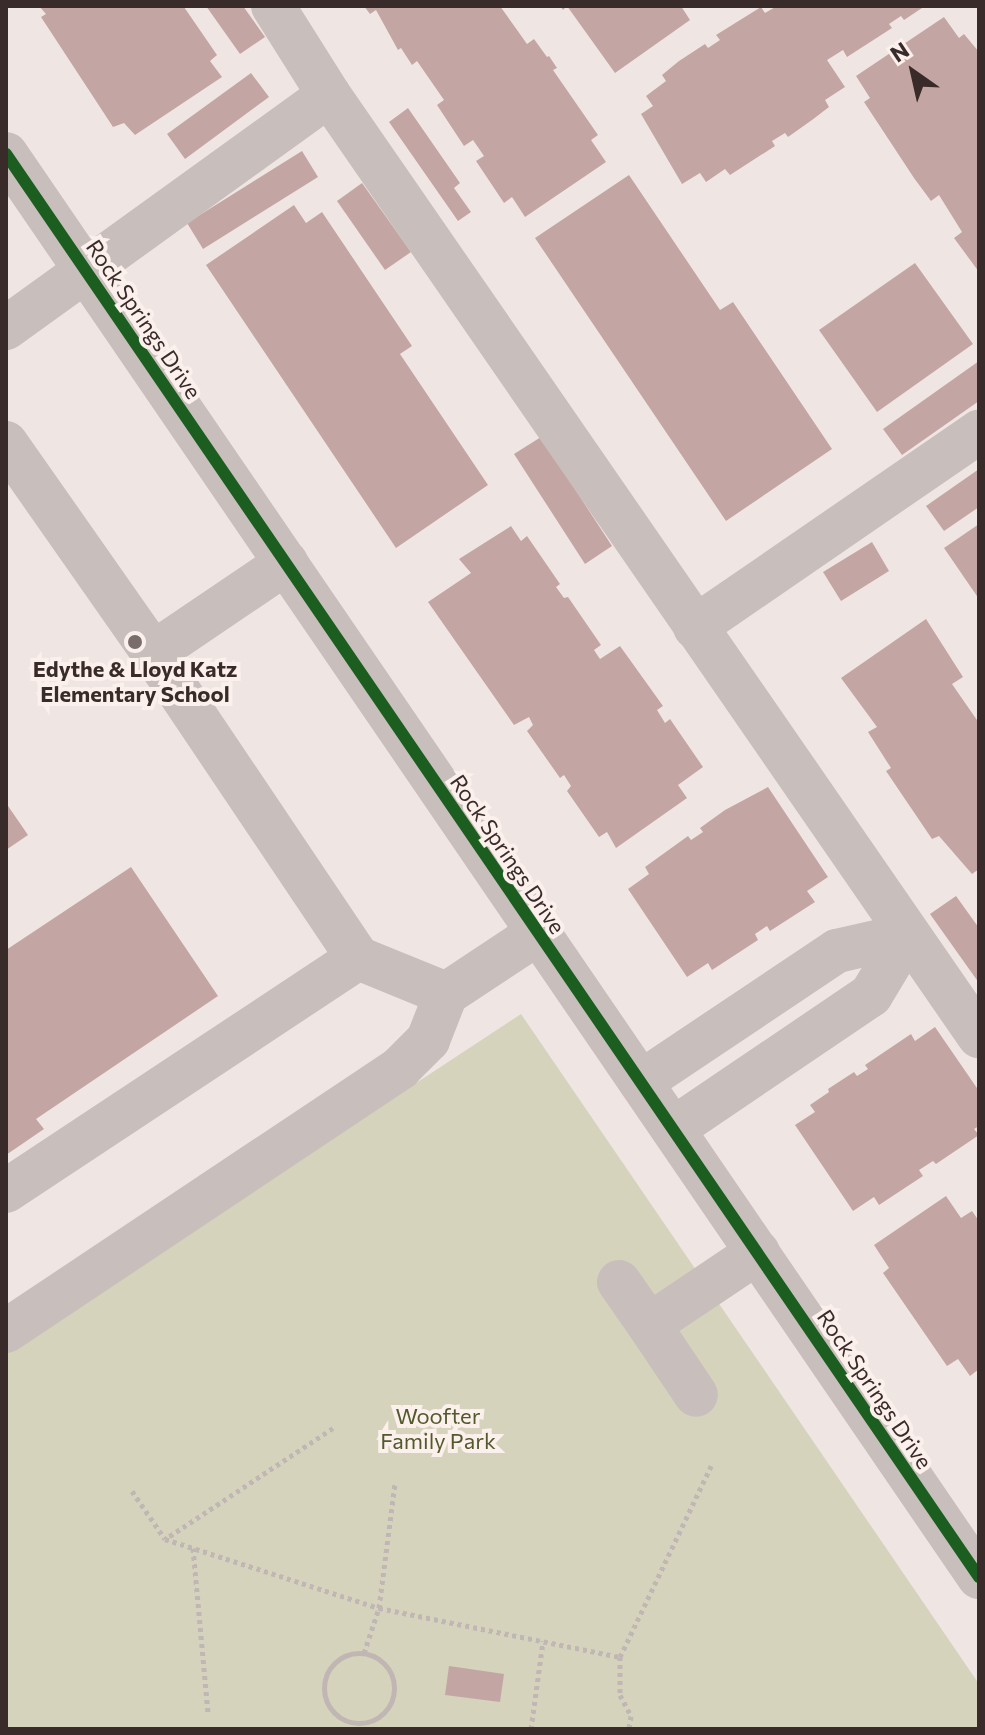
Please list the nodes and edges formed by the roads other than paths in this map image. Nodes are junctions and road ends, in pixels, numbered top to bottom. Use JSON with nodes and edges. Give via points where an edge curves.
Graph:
{"nodes":[{"id":1,"x":273,"y":6,"type":"edge"},
{"id":2,"x":329,"y":95,"type":"junction"},
{"id":3,"x":6,"y":154,"type":"edge"},
{"id":4,"x":88,"y":272,"type":"junction"},
{"id":5,"x":6,"y":328,"type":"edge"},
{"id":6,"x":979,"y":432,"type":"edge"},
{"id":7,"x":6,"y":443,"type":"edge"},
{"id":8,"x":286,"y":563,"type":"junction"},
{"id":9,"x":695,"y":627,"type":"junction"},
{"id":10,"x":153,"y":653,"type":"junction"},
{"id":11,"x":538,"y":933,"type":"junction"},
{"id":12,"x":907,"y":935,"type":"junction"},
{"id":13,"x":358,"y":958,"type":"junction"},
{"id":14,"x":446,"y":994,"type":"junction"},
{"id":15,"x":979,"y":1036,"type":"edge"},
{"id":16,"x":641,"y":1082,"type":"junction"},
{"id":17,"x":673,"y":1129,"type":"junction"},
{"id":18,"x":6,"y":1191,"type":"edge"},
{"id":19,"x":758,"y":1252,"type":"junction"},
{"id":20,"x":619,"y":1282,"type":"dead end"},
{"id":21,"x":649,"y":1325,"type":"junction"},
{"id":22,"x":6,"y":1331,"type":"edge"},
{"id":23,"x":696,"y":1395,"type":"dead end"},
{"id":24,"x":979,"y":1577,"type":"edge"}],
"edges":[{"from":1,"to":2,"type":"street"},
{"from":2,"to":4,"type":"street"},
{"from":2,"to":9,"type":"street"},
{"from":3,"to":4,"type":"street","name":"Rock Springs Drive"},
{"from":4,"to":5,"type":"street"},
{"from":4,"to":8,"type":"street","name":"Rock Springs Drive"},
{"from":6,"to":9,"type":"street"},
{"from":7,"to":10,"type":"street"},
{"from":8,"to":10,"type":"street"},
{"from":8,"to":11,"type":"street","name":"Rock Springs Drive"},
{"from":9,"to":12,"type":"street"},
{"from":10,"to":13,"type":"street"},
{"from":11,"to":14,"type":"street"},
{"from":11,"to":16,"type":"street","name":"Rock Springs Drive"},
{"from":12,"to":15,"type":"street"},
{"from":12,"to":16,"type":"street","via":[[837,951]]},
{"from":12,"to":17,"type":"street","via":[[871,995]]},
{"from":13,"to":14,"type":"street"},
{"from":13,"to":18,"type":"street"},
{"from":14,"to":22,"type":"street","via":[[428,1040],[400,1068]]},
{"from":16,"to":17,"type":"street","name":"Rock Springs Drive"},
{"from":17,"to":19,"type":"street","name":"Rock Springs Drive"},
{"from":19,"to":21,"type":"street"},
{"from":19,"to":24,"type":"street","name":"Rock Springs Drive"},
{"from":20,"to":21,"type":"street"},
{"from":21,"to":23,"type":"street"}]}
